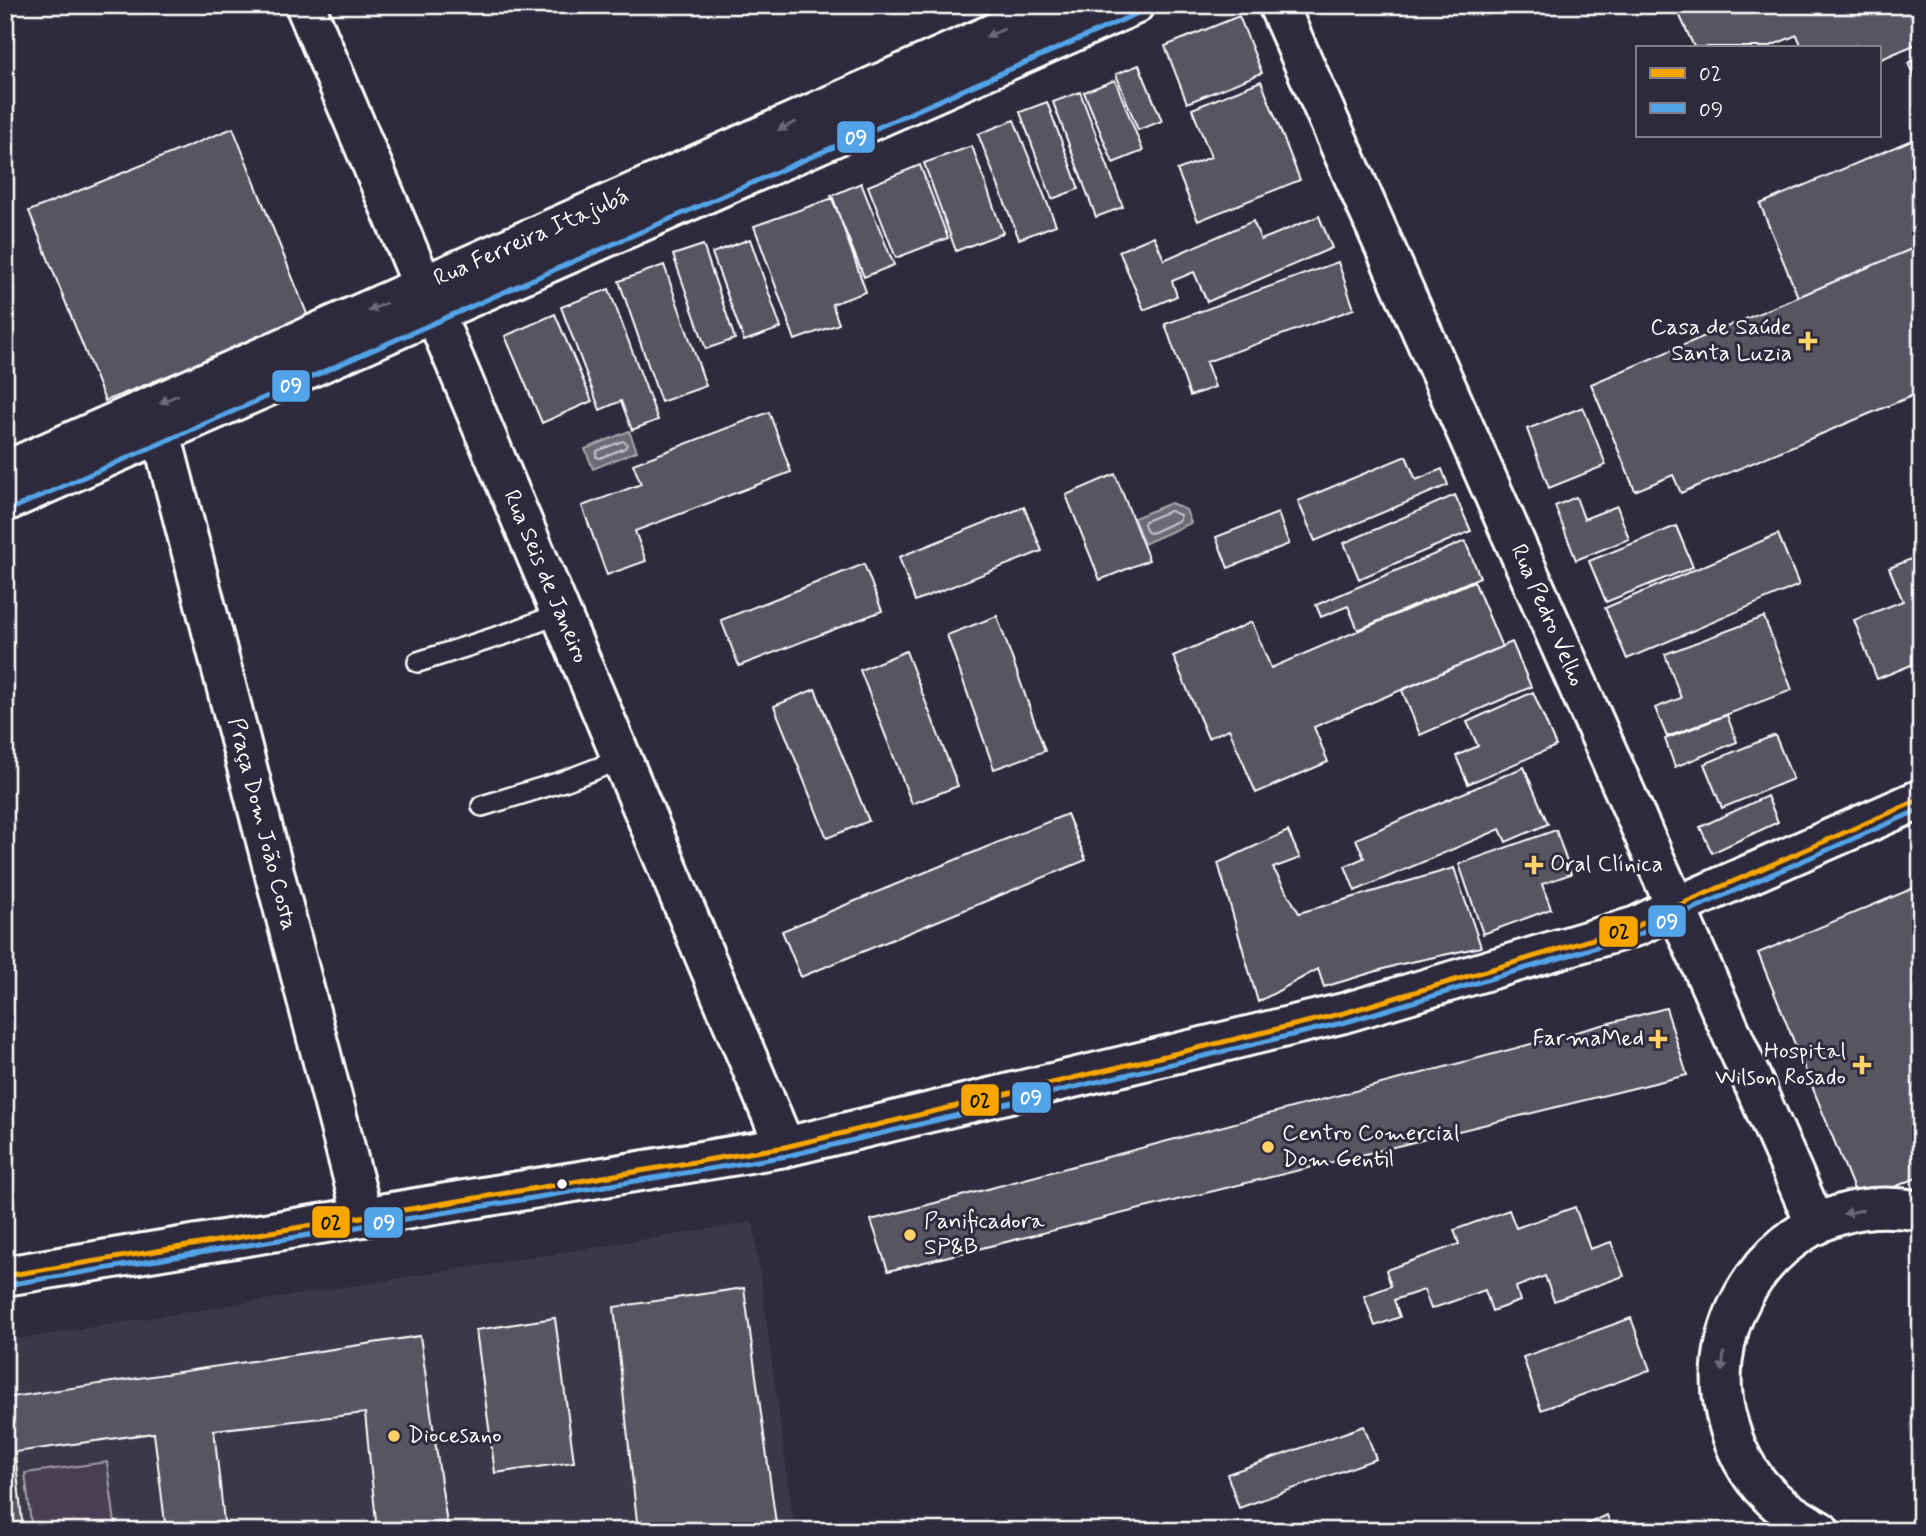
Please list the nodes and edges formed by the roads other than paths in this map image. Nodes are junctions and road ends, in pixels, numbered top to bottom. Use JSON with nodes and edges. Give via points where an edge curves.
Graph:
{"nodes":[{"id":1,"x":305,"y":5,"type":"edge"},
{"id":2,"x":1057,"y":5,"type":"edge"},
{"id":3,"x":1133,"y":5,"type":"edge"},
{"id":4,"x":1278,"y":5,"type":"edge"},
{"id":5,"x":429,"y":300,"type":"junction"},
{"id":6,"x":161,"y":433,"type":"junction"},
{"id":7,"x":5,"y":471,"type":"edge"},
{"id":8,"x":5,"y":502,"type":"edge"},
{"id":9,"x":561,"y":613,"type":"junction"},
{"id":10,"x":418,"y":662,"type":"dead end"},
{"id":11,"x":622,"y":759,"type":"junction"},
{"id":12,"x":1921,"y":799,"type":"edge"},
{"id":13,"x":482,"y":806,"type":"dead end"},
{"id":14,"x":1675,"y":907,"type":"junction"},
{"id":15,"x":785,"y":1147,"type":"junction"},
{"id":16,"x":1921,"y":1211,"type":"edge"},
{"id":17,"x":363,"y":1217,"type":"junction"},
{"id":18,"x":1816,"y":1225,"type":"junction"},
{"id":19,"x":5,"y":1276,"type":"edge"},
{"id":20,"x":1820,"y":1531,"type":"edge"}],
"edges":[{"from":1,"to":5,"type":"street","name":"Rua Seis de Janeiro"},
{"from":2,"to":5,"type":"street","name":"Rua Ferreira Itajubá","one_way":true},
{"from":3,"to":5,"type":"street","name":"Rua Ferreira Itajubá"},
{"from":4,"to":14,"type":"street","name":"Rua Pedro Velho"},
{"from":5,"to":6,"type":"street","name":"Rua Ferreira Itajubá"},
{"from":5,"to":7,"type":"street","name":"Rua Ferreira Itajubá","one_way":true},
{"from":5,"to":9,"type":"street","name":"Rua Seis de Janeiro"},
{"from":6,"to":8,"type":"street","name":"Rua Ferreira Itajubá"},
{"from":6,"to":17,"type":"street","name":"Praça Dom João Costa"},
{"from":9,"to":10,"type":"lane"},
{"from":9,"to":11,"type":"street","name":"Rua Seis de Janeiro"},
{"from":11,"to":13,"type":"lane"},
{"from":11,"to":15,"type":"street","name":"Rua Seis de Janeiro"},
{"from":12,"to":14,"type":"street"},
{"from":14,"to":15,"type":"street","via":[[1637,926],[1344,1013]]},
{"from":14,"to":18,"type":"street","name":"Rua Pedro Velho"},
{"from":15,"to":17,"type":"street"},
{"from":16,"to":18,"type":"street","one_way":true,"via":[[1871,1208]]},
{"from":17,"to":19,"type":"street"},
{"from":18,"to":20,"type":"street","one_way":true,"via":[[1786,1243],[1741,1297],[1721,1364],[1722,1399],[1730,1433],[1745,1465],[1766,1493],[1792,1516]]}]}
